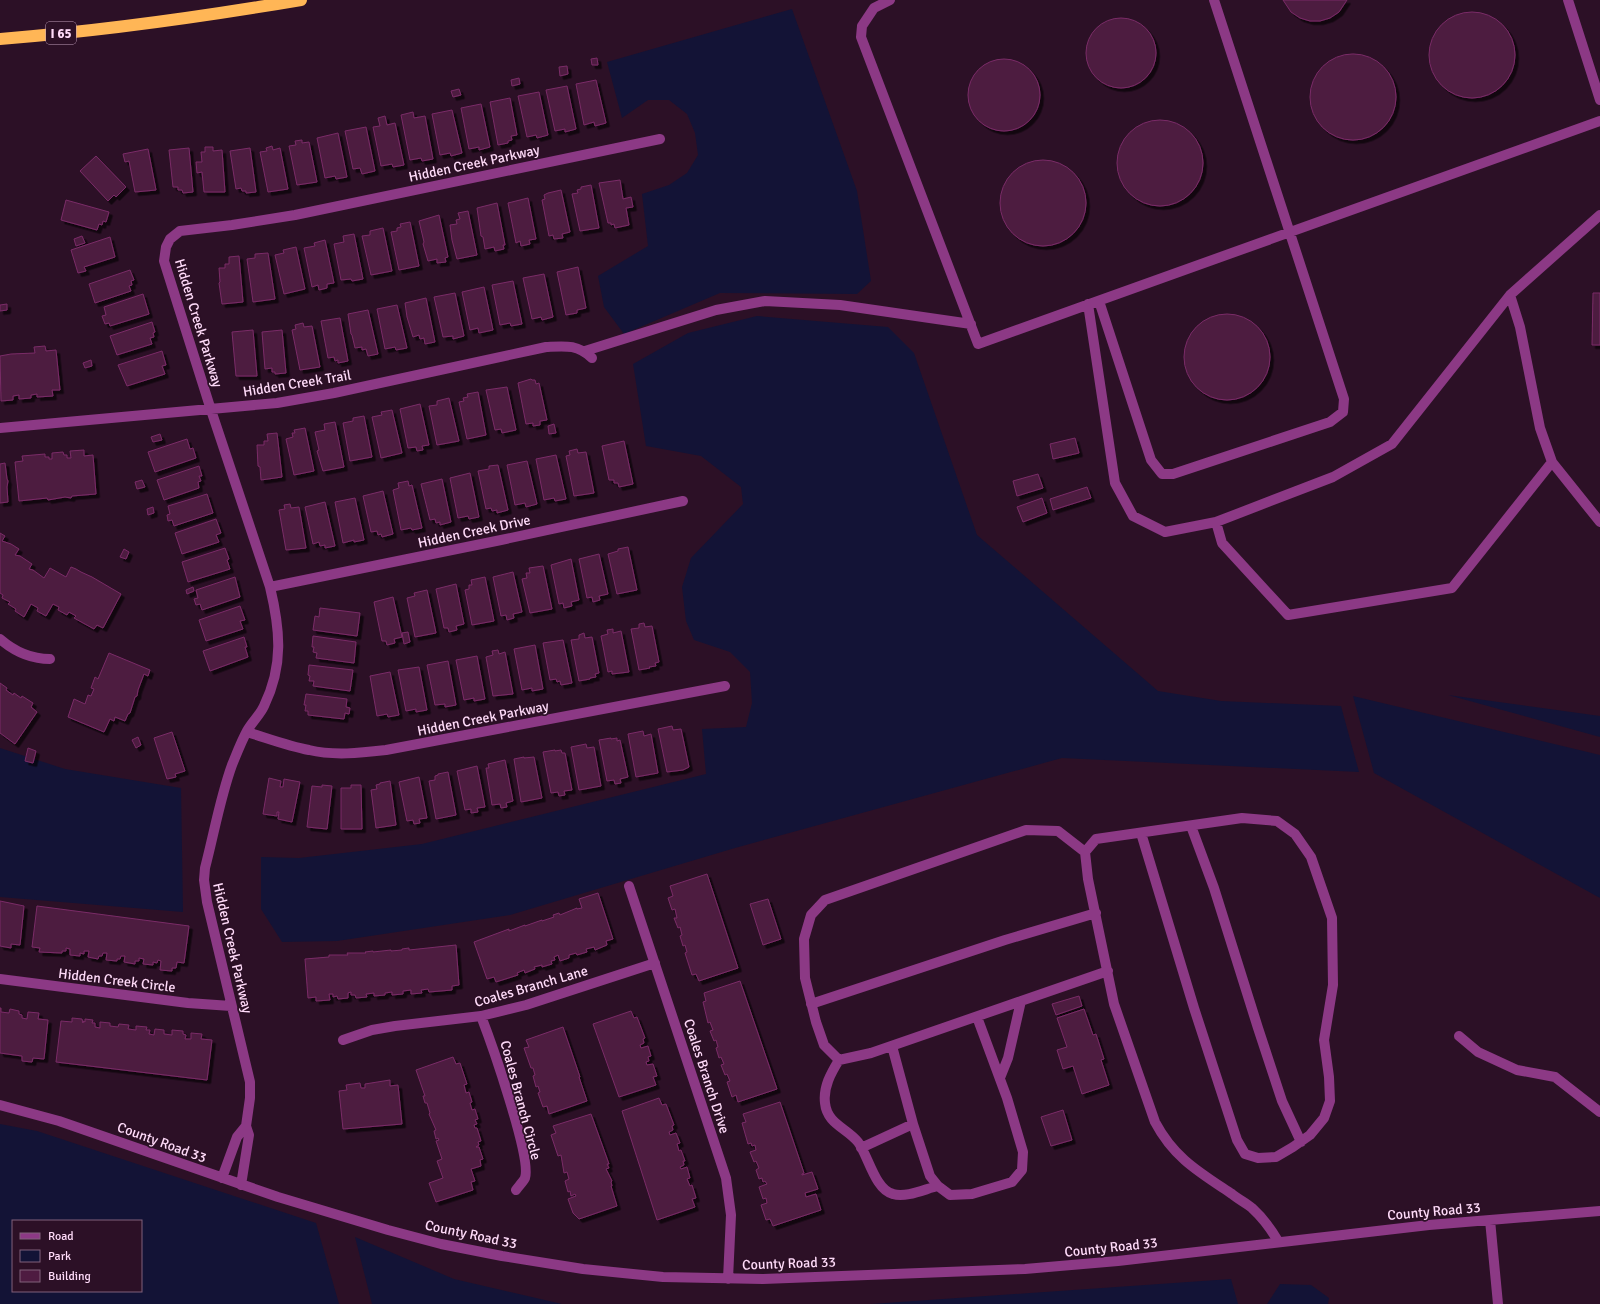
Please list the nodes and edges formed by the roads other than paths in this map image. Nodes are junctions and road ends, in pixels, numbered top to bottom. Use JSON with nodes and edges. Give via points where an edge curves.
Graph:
{"nodes":[{"id":1,"x":301,"y":0,"type":"edge"},
{"id":2,"x":890,"y":0,"type":"edge"},
{"id":3,"x":1214,"y":0,"type":"edge"},
{"id":4,"x":1568,"y":0,"type":"edge"},
{"id":5,"x":0,"y":39,"type":"edge"},
{"id":6,"x":1600,"y":100,"type":"edge"},
{"id":7,"x":1600,"y":121,"type":"edge"},
{"id":8,"x":660,"y":139,"type":"dead end"},
{"id":9,"x":1600,"y":215,"type":"edge"},
{"id":10,"x":1290,"y":232,"type":"junction"},
{"id":11,"x":1510,"y":295,"type":"junction"},
{"id":12,"x":1099,"y":300,"type":"junction"},
{"id":13,"x":1088,"y":304,"type":"junction"},
{"id":14,"x":971,"y":324,"type":"junction"},
{"id":15,"x":211,"y":410,"type":"junction"},
{"id":16,"x":0,"y":428,"type":"edge"},
{"id":17,"x":1552,"y":462,"type":"junction"},
{"id":18,"x":683,"y":501,"type":"dead end"},
{"id":19,"x":1216,"y":522,"type":"junction"},
{"id":20,"x":1600,"y":522,"type":"edge"},
{"id":21,"x":270,"y":587,"type":"junction"},
{"id":22,"x":0,"y":639,"type":"edge"},
{"id":23,"x":50,"y":659,"type":"dead end"},
{"id":24,"x":725,"y":686,"type":"dead end"},
{"id":25,"x":247,"y":732,"type":"junction"},
{"id":26,"x":1191,"y":826,"type":"junction"},
{"id":27,"x":1141,"y":833,"type":"junction"},
{"id":28,"x":1085,"y":852,"type":"junction"},
{"id":29,"x":629,"y":886,"type":"dead end"},
{"id":30,"x":1096,"y":913,"type":"junction"},
{"id":31,"x":655,"y":963,"type":"junction"},
{"id":32,"x":1108,"y":972,"type":"junction"},
{"id":33,"x":0,"y":979,"type":"edge"},
{"id":34,"x":1021,"y":1001,"type":"junction"},
{"id":35,"x":811,"y":1004,"type":"junction"},
{"id":36,"x":231,"y":1006,"type":"junction"},
{"id":37,"x":482,"y":1016,"type":"junction"},
{"id":38,"x":977,"y":1017,"type":"junction"},
{"id":39,"x":1459,"y":1036,"type":"dead end"},
{"id":40,"x":343,"y":1040,"type":"dead end"},
{"id":41,"x":892,"y":1046,"type":"junction"},
{"id":42,"x":839,"y":1060,"type":"junction"},
{"id":43,"x":1000,"y":1078,"type":"junction"},
{"id":44,"x":0,"y":1105,"type":"edge"},
{"id":45,"x":1600,"y":1112,"type":"edge"},
{"id":46,"x":913,"y":1124,"type":"junction"},
{"id":47,"x":246,"y":1126,"type":"junction"},
{"id":48,"x":1301,"y":1142,"type":"junction"},
{"id":49,"x":861,"y":1148,"type":"junction"},
{"id":50,"x":222,"y":1178,"type":"junction"},
{"id":51,"x":241,"y":1184,"type":"junction"},
{"id":52,"x":938,"y":1186,"type":"junction"},
{"id":53,"x":516,"y":1190,"type":"dead end"},
{"id":54,"x":1600,"y":1211,"type":"edge"},
{"id":55,"x":1490,"y":1220,"type":"junction"},
{"id":56,"x":1278,"y":1242,"type":"junction"},
{"id":57,"x":728,"y":1279,"type":"junction"},
{"id":58,"x":1498,"y":1304,"type":"edge"}],
"edges":[{"from":1,"to":5,"type":"highway","number":"I 65","via":[[137,24]]},
{"from":2,"to":14,"type":"street","via":[[874,8],[862,26],[861,37]]},
{"from":3,"to":10,"type":"street"},
{"from":4,"to":6,"type":"street"},
{"from":7,"to":10,"type":"street"},
{"from":8,"to":15,"type":"street","name":"Hidden Creek Parkway","via":[[295,215],[191,229],[174,234],[166,247],[164,261]]},
{"from":9,"to":11,"type":"street"},
{"from":10,"to":12,"type":"street"},
{"from":10,"to":12,"type":"street","via":[[1344,398],[1343,412],[1330,422],[1173,474],[1162,474],[1151,460]]},
{"from":11,"to":17,"type":"street","via":[[1520,327],[1540,428]]},
{"from":11,"to":19,"type":"street","via":[[1392,444],[1333,477]]},
{"from":12,"to":13,"type":"street"},
{"from":13,"to":14,"type":"street","via":[[978,344]]},
{"from":13,"to":19,"type":"street","via":[[1115,483],[1133,516],[1165,532]]},
{"from":14,"to":15,"type":"street","name":"Hidden Creek Trail","via":[[840,305],[765,302],[716,310],[588,355],[575,347],[546,347],[299,400]]},
{"from":15,"to":16,"type":"street","name":"Hidden Creek Trail"},
{"from":15,"to":21,"type":"street","name":"Hidden Creek Parkway"},
{"from":17,"to":19,"type":"street","via":[[1452,588],[1288,615],[1222,543]]},
{"from":17,"to":20,"type":"street"},
{"from":18,"to":21,"type":"street","name":"Hidden Creek Drive"},
{"from":21,"to":25,"type":"street","name":"Hidden Creek Parkway","via":[[279,639],[277,661],[273,684],[266,701]]},
{"from":22,"to":23,"type":"street","via":[[24,655]]},
{"from":24,"to":25,"type":"street","name":"Hidden Creek Parkway","via":[[357,754],[310,751]]},
{"from":25,"to":36,"type":"street","name":"Hidden Creek Parkway","via":[[227,780],[204,880]]},
{"from":26,"to":27,"type":"street"},
{"from":26,"to":48,"type":"street","via":[[1214,888],[1282,1101]]},
{"from":26,"to":48,"type":"street","via":[[1242,818],[1277,821],[1295,834],[1311,857],[1332,918],[1333,985],[1324,1040],[1330,1101],[1324,1118]]},
{"from":27,"to":28,"type":"street","via":[[1096,839]]},
{"from":27,"to":48,"type":"street","via":[[1237,1140],[1245,1154],[1258,1158],[1276,1157]]},
{"from":28,"to":30,"type":"street"},
{"from":28,"to":35,"type":"street","via":[[1058,831],[1026,830],[825,900],[811,915],[804,939],[805,978]]},
{"from":29,"to":31,"type":"street","name":"Coales Branch Drive"},
{"from":30,"to":32,"type":"street"},
{"from":30,"to":35,"type":"street"},
{"from":31,"to":37,"type":"street","name":"Coales Branch Lane","via":[[526,1005]]},
{"from":31,"to":57,"type":"street","name":"Coales Branch Drive","via":[[726,1178],[731,1215]]},
{"from":32,"to":34,"type":"street"},
{"from":32,"to":56,"type":"street","via":[[1114,1004],[1155,1122],[1163,1138],[1190,1165],[1252,1208],[1268,1225]]},
{"from":33,"to":36,"type":"street","name":"Hidden Creek Circle"},
{"from":34,"to":38,"type":"street"},
{"from":34,"to":43,"type":"street","via":[[1008,1058]]},
{"from":35,"to":42,"type":"street","via":[[824,1044]]},
{"from":36,"to":47,"type":"street","name":"Hidden Creek Parkway","via":[[250,1082]]},
{"from":37,"to":40,"type":"street","name":"Coales Branch Lane","via":[[395,1026],[372,1030]]},
{"from":37,"to":53,"type":"street","name":"Coales Branch Circle","via":[[499,1064],[526,1160],[525,1178]]},
{"from":38,"to":41,"type":"street"},
{"from":38,"to":43,"type":"street"},
{"from":39,"to":45,"type":"street","via":[[1478,1052],[1517,1070],[1555,1077]]},
{"from":41,"to":42,"type":"street"},
{"from":41,"to":46,"type":"street"},
{"from":42,"to":49,"type":"street","via":[[828,1077],[825,1103],[830,1118],[858,1142]]},
{"from":43,"to":52,"type":"street","via":[[1023,1152],[1022,1170],[1012,1182],[972,1194],[950,1195]]},
{"from":44,"to":50,"type":"street","name":"County Road 33","via":[[59,1121]]},
{"from":46,"to":49,"type":"street"},
{"from":46,"to":52,"type":"street","via":[[930,1176]]},
{"from":47,"to":50,"type":"street","name":"Hidden Creek Parkway","via":[[237,1137]]},
{"from":47,"to":51,"type":"street","name":"Hidden Creek Parkway","via":[[249,1135]]},
{"from":49,"to":52,"type":"street","via":[[883,1189],[892,1194],[906,1194]]},
{"from":50,"to":51,"type":"street","name":"County Road 33"},
{"from":51,"to":57,"type":"street","name":"County Road 33","via":[[388,1230],[502,1256],[649,1276]]},
{"from":54,"to":55,"type":"street","name":"County Road 33"},
{"from":55,"to":56,"type":"street","name":"County Road 33"},
{"from":55,"to":58,"type":"street"},
{"from":56,"to":57,"type":"street","name":"County Road 33","via":[[1025,1269]]}]}
